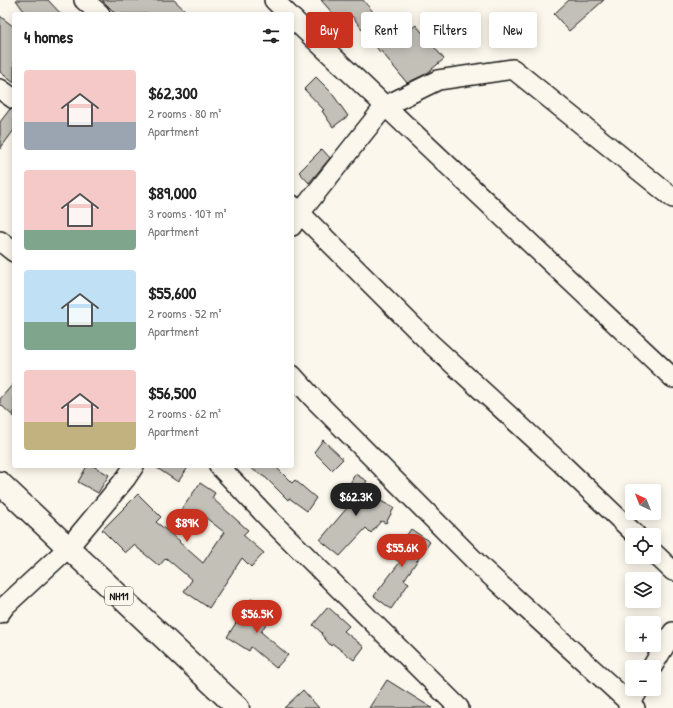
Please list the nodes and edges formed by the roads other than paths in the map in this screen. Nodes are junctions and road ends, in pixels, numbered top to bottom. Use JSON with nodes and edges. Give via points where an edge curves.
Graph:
{"nodes":[{"id":1,"x":84,"y":0,"type":"edge"},
{"id":2,"x":274,"y":0,"type":"edge"},
{"id":3,"x":98,"y":12,"type":"edge"},
{"id":4,"x":286,"y":12,"type":"edge"},
{"id":5,"x":294,"y":20,"type":"edge"},
{"id":6,"x":0,"y":89,"type":"edge"},
{"id":7,"x":12,"y":98,"type":"edge"},
{"id":8,"x":385,"y":106,"type":"junction"},
{"id":9,"x":673,"y":198,"type":"edge"},
{"id":10,"x":295,"y":214,"type":"edge"},
{"id":11,"x":0,"y":241,"type":"edge"},
{"id":12,"x":12,"y":250,"type":"edge"},
{"id":13,"x":294,"y":377,"type":"edge"},
{"id":14,"x":673,"y":378,"type":"edge"},
{"id":15,"x":133,"y":468,"type":"edge"},
{"id":16,"x":221,"y":468,"type":"edge"},
{"id":17,"x":0,"y":484,"type":"edge"},
{"id":18,"x":629,"y":528,"type":"edge"},
{"id":19,"x":68,"y":548,"type":"junction"},
{"id":20,"x":661,"y":560,"type":"edge"},
{"id":21,"x":673,"y":571,"type":"edge"},
{"id":22,"x":0,"y":613,"type":"edge"},
{"id":23,"x":673,"y":632,"type":"edge"},
{"id":24,"x":656,"y":660,"type":"edge"},
{"id":25,"x":633,"y":702,"type":"edge"},
{"id":26,"x":238,"y":708,"type":"edge"},
{"id":27,"x":459,"y":708,"type":"edge"}],
"edges":[{"from":1,"to":3,"type":"street"},
{"from":2,"to":4,"type":"street"},
{"from":5,"to":8,"type":"street"},
{"from":6,"to":7,"type":"street"},
{"from":8,"to":9,"type":"street","via":[[438,80],[512,68]]},
{"from":8,"to":10,"type":"street"},
{"from":8,"to":14,"type":"street"},
{"from":10,"to":18,"type":"street"},
{"from":11,"to":12,"type":"street"},
{"from":13,"to":25,"type":"street","via":[[482,568]]},
{"from":15,"to":19,"type":"street"},
{"from":16,"to":27,"type":"street"},
{"from":17,"to":19,"type":"highway","number":"NH11"},
{"from":19,"to":22,"type":"street"},
{"from":19,"to":26,"type":"highway","number":"NH11"},
{"from":20,"to":21,"type":"street"},
{"from":23,"to":24,"type":"street"}]}
